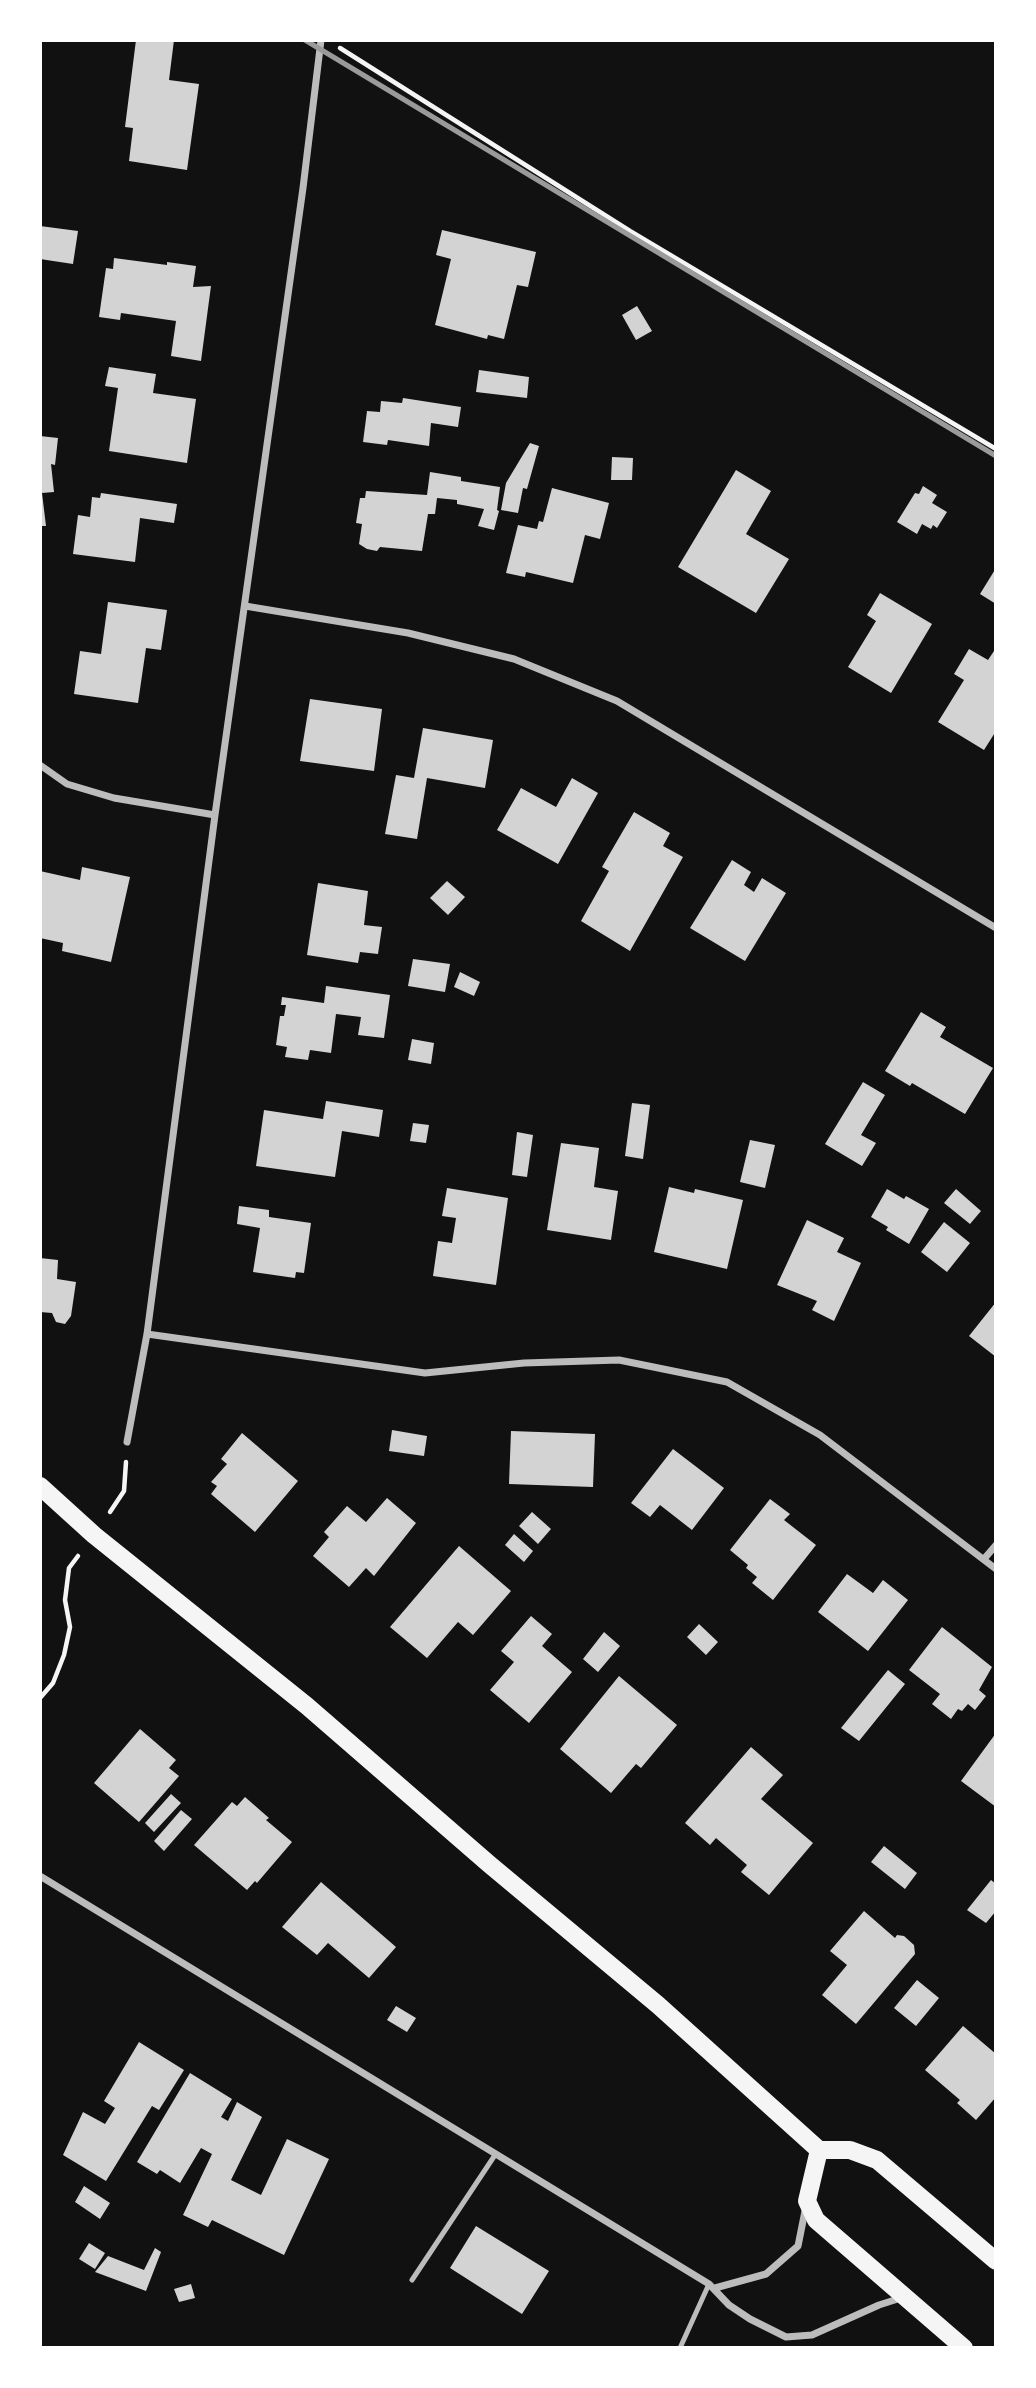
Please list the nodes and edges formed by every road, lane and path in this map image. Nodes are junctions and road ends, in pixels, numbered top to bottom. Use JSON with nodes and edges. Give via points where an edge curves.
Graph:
{"nodes":[{"id":1,"x":321,"y":40,"type":"edge"},
{"id":2,"x":337,"y":47,"type":"dead end"},
{"id":3,"x":996,"y":449,"type":"edge"},
{"id":4,"x":245,"y":607,"type":"junction"},
{"id":5,"x":40,"y":765,"type":"edge"},
{"id":6,"x":215,"y":814,"type":"junction"},
{"id":7,"x":996,"y":928,"type":"edge"},
{"id":8,"x":147,"y":1334,"type":"junction"},
{"id":9,"x":127,"y":1442,"type":"joint"},
{"id":10,"x":40,"y":1486,"type":"edge"},
{"id":11,"x":94,"y":1535,"type":"junction"},
{"id":12,"x":996,"y":1545,"type":"edge"},
{"id":13,"x":985,"y":1559,"type":"junction"},
{"id":14,"x":996,"y":1569,"type":"edge"},
{"id":15,"x":40,"y":1698,"type":"edge"},
{"id":16,"x":40,"y":1876,"type":"edge"},
{"id":17,"x":819,"y":2150,"type":"junction"},
{"id":18,"x":495,"y":2155,"type":"junction"},
{"id":19,"x":807,"y":2201,"type":"junction"},
{"id":20,"x":996,"y":2261,"type":"edge"},
{"id":21,"x":412,"y":2280,"type":"dead end"},
{"id":22,"x":712,"y":2286,"type":"junction"},
{"id":23,"x":905,"y":2297,"type":"junction"},
{"id":24,"x":680,"y":2348,"type":"edge"},
{"id":25,"x":964,"y":2348,"type":"edge"}],
"edges":[{"from":1,"to":4,"type":"street"},
{"from":2,"to":3,"type":"path","via":[[642,238]]},
{"from":4,"to":6,"type":"street"},
{"from":4,"to":7,"type":"street","via":[[408,633],[514,659],[617,701]]},
{"from":5,"to":6,"type":"street","via":[[67,784],[114,798]]},
{"from":6,"to":8,"type":"street"},
{"from":8,"to":9,"type":"street"},
{"from":8,"to":13,"type":"street","via":[[425,1373],[619,1360],[727,1382],[820,1435]]},
{"from":9,"to":11,"type":"path","via":[[124,1491]]},
{"from":10,"to":11,"type":"main road"},
{"from":11,"to":15,"type":"path","via":[[69,1568],[65,1600],[70,1627],[64,1655],[53,1684]]},
{"from":11,"to":17,"type":"main road","via":[[307,1706],[658,2005]]},
{"from":12,"to":13,"type":"street"},
{"from":13,"to":14,"type":"street"},
{"from":16,"to":18,"type":"street"},
{"from":17,"to":19,"type":"main road"},
{"from":17,"to":20,"type":"main road","via":[[850,2150],[877,2160]]},
{"from":18,"to":21,"type":"lane"},
{"from":18,"to":22,"type":"street"},
{"from":19,"to":22,"type":"street","via":[[798,2246],[766,2274]]},
{"from":19,"to":23,"type":"main road","via":[[816,2220]]},
{"from":22,"to":23,"type":"street","via":[[729,2305],[786,2337],[813,2334]]},
{"from":22,"to":24,"type":"lane"},
{"from":23,"to":25,"type":"main road"}]}
